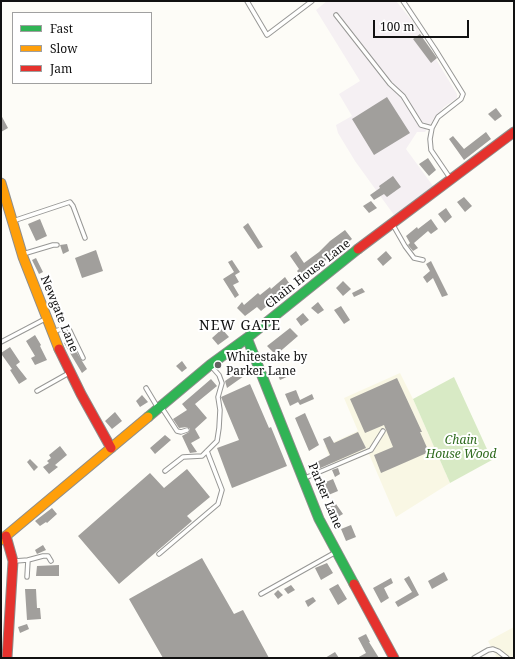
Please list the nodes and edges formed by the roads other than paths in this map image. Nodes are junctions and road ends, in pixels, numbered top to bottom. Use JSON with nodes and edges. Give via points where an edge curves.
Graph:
{"nodes":[{"id":1,"x":247,"y":1,"type":"edge"},
{"id":2,"x":312,"y":1,"type":"edge"},
{"id":3,"x":403,"y":1,"type":"edge"},
{"id":4,"x":336,"y":15,"type":"dead end"},
{"id":5,"x":432,"y":128,"type":"junction"},
{"id":6,"x":514,"y":132,"type":"edge"},
{"id":7,"x":451,"y":179,"type":"junction"},
{"id":8,"x":1,"y":183,"type":"edge"},
{"id":9,"x":12,"y":221,"type":"junction"},
{"id":10,"x":392,"y":224,"type":"junction"},
{"id":11,"x":85,"y":238,"type":"dead end"},
{"id":12,"x":56,"y":245,"type":"dead end"},
{"id":13,"x":22,"y":254,"type":"junction"},
{"id":14,"x":423,"y":260,"type":"dead end"},
{"id":15,"x":46,"y":318,"type":"junction"},
{"id":16,"x":51,"y":332,"type":"junction"},
{"id":17,"x":247,"y":338,"type":"junction"},
{"id":18,"x":1,"y":342,"type":"edge"},
{"id":19,"x":83,"y":358,"type":"dead end"},
{"id":20,"x":210,"y":365,"type":"junction"},
{"id":21,"x":70,"y":372,"type":"junction"},
{"id":22,"x":146,"y":388,"type":"dead end"},
{"id":23,"x":37,"y":391,"type":"dead end"},
{"id":24,"x":160,"y":408,"type":"junction"},
{"id":25,"x":188,"y":430,"type":"dead end"},
{"id":26,"x":383,"y":431,"type":"dead end"},
{"id":27,"x":111,"y":448,"type":"junction"},
{"id":28,"x":207,"y":451,"type":"junction"},
{"id":29,"x":166,"y":471,"type":"dead end"},
{"id":30,"x":304,"y":479,"type":"junction"},
{"id":31,"x":3,"y":538,"type":"edge"},
{"id":32,"x":337,"y":552,"type":"junction"},
{"id":33,"x":159,"y":554,"type":"dead end"},
{"id":34,"x":28,"y":560,"type":"junction"},
{"id":35,"x":14,"y":561,"type":"junction"},
{"id":36,"x":50,"y":561,"type":"dead end"},
{"id":37,"x":27,"y":577,"type":"dead end"},
{"id":38,"x":261,"y":594,"type":"dead end"},
{"id":39,"x":7,"y":658,"type":"edge"},
{"id":40,"x":394,"y":658,"type":"edge"},
{"id":41,"x":474,"y":658,"type":"edge"},
{"id":42,"x":507,"y":658,"type":"edge"}],
"edges":[{"from":1,"to":2,"type":"lane","via":[[267,35]]},
{"from":3,"to":5,"type":"lane","via":[[463,94],[461,99],[438,117]]},
{"from":4,"to":5,"type":"lane","via":[[390,84],[403,96],[421,125]]},
{"from":5,"to":7,"type":"lane","via":[[431,150]]},
{"from":6,"to":7,"type":"street","name":"Chain House Lane"},
{"from":7,"to":10,"type":"street","name":"Chain House Lane"},
{"from":8,"to":9,"type":"street","name":"Newgate Lane"},
{"from":9,"to":11,"type":"lane","via":[[70,202],[74,206]]},
{"from":9,"to":13,"type":"street","name":"Newgate Lane"},
{"from":10,"to":14,"type":"lane","via":[[414,258]]},
{"from":10,"to":17,"type":"street","name":"Chain House Lane"},
{"from":12,"to":13,"type":"lane"},
{"from":13,"to":15,"type":"street","name":"Newgate Lane"},
{"from":15,"to":16,"type":"street","name":"Newgate Lane"},
{"from":15,"to":18,"type":"lane"},
{"from":16,"to":19,"type":"lane","via":[[68,327]]},
{"from":16,"to":21,"type":"street","name":"Newgate Lane"},
{"from":17,"to":20,"type":"street","name":"Chain House Lane"},
{"from":17,"to":30,"type":"street","name":"Parker Lane"},
{"from":20,"to":24,"type":"street","name":"Chain House Lane"},
{"from":20,"to":28,"type":"lane","via":[[222,383],[218,397],[220,410],[217,441]]},
{"from":21,"to":23,"type":"lane"},
{"from":21,"to":27,"type":"street","name":"Newgate Lane"},
{"from":22,"to":24,"type":"lane"},
{"from":24,"to":25,"type":"lane","via":[[177,431]]},
{"from":24,"to":27,"type":"street","name":"Chain House Lane"},
{"from":26,"to":30,"type":"lane","via":[[371,450]]},
{"from":27,"to":31,"type":"street","name":"Chain House Lane"},
{"from":28,"to":29,"type":"lane","via":[[202,456],[183,457]]},
{"from":28,"to":33,"type":"lane","via":[[222,490],[218,504]]},
{"from":30,"to":32,"type":"street","name":"Parker Lane","via":[[319,519]]},
{"from":31,"to":35,"type":"street"},
{"from":32,"to":38,"type":"lane"},
{"from":32,"to":40,"type":"street","name":"Parker Lane"},
{"from":34,"to":35,"type":"lane"},
{"from":34,"to":36,"type":"lane","via":[[48,556]]},
{"from":34,"to":37,"type":"lane"},
{"from":35,"to":39,"type":"street"},
{"from":41,"to":42,"type":"lane","via":[[493,649]]}]}
